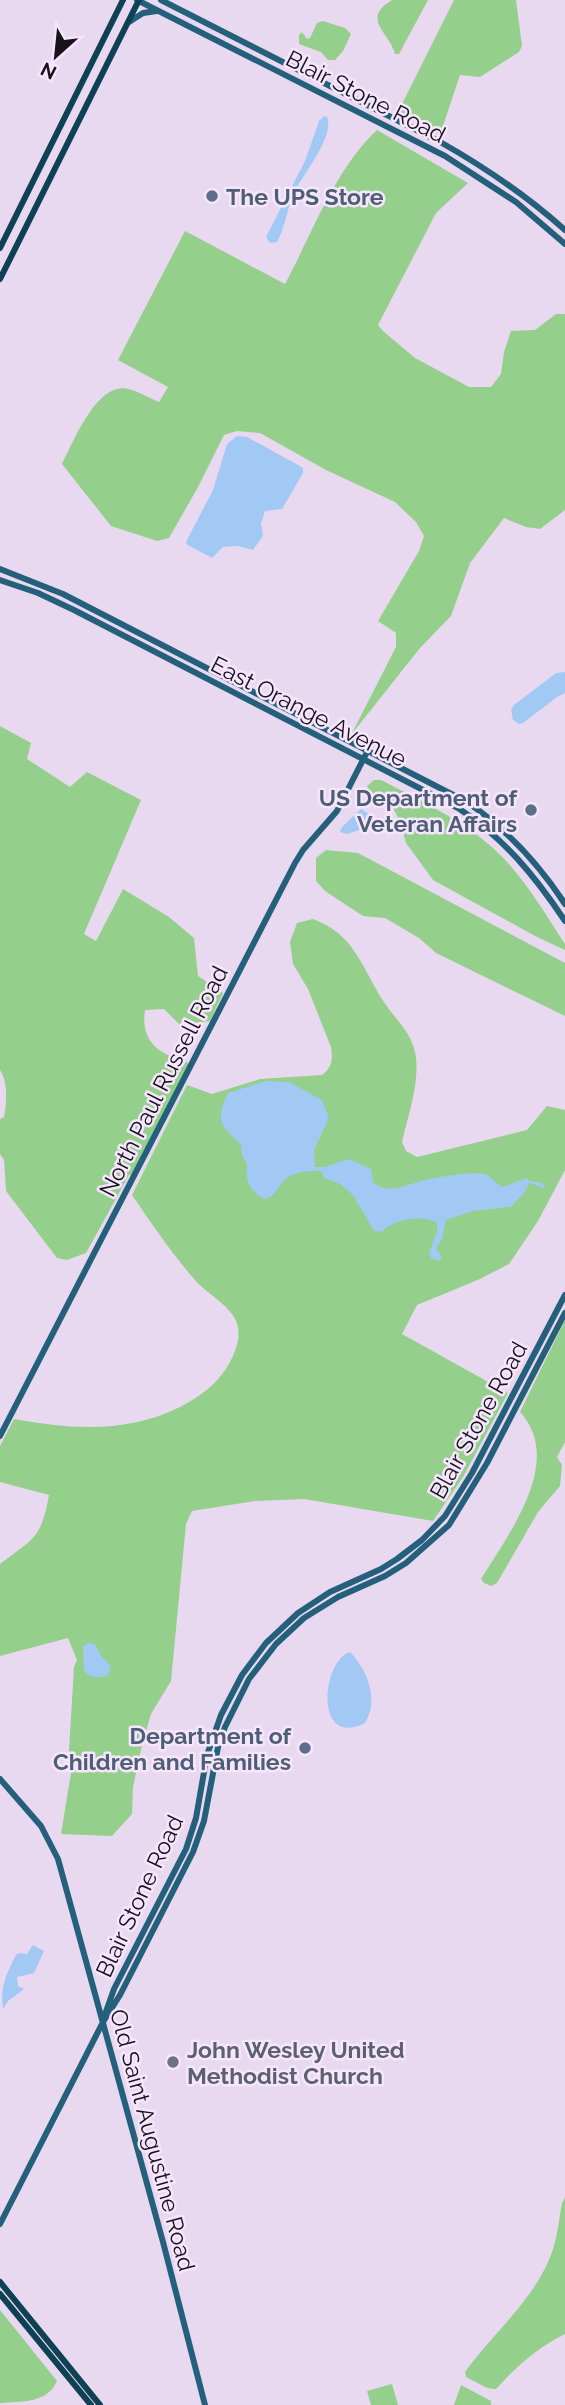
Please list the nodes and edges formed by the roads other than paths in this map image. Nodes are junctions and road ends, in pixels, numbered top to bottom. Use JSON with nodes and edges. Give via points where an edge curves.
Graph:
{"nodes":[{"id":1,"x":123,"y":0,"type":"edge"},
{"id":2,"x":138,"y":0,"type":"edge"},
{"id":3,"x":161,"y":0,"type":"edge"},
{"id":4,"x":158,"y":11,"type":"junction"},
{"id":5,"x":127,"y":23,"type":"junction"},
{"id":6,"x":274,"y":57,"type":"junction"},
{"id":7,"x":270,"y":65,"type":"junction"},
{"id":8,"x":565,"y":230,"type":"edge"},
{"id":9,"x":565,"y":244,"type":"edge"},
{"id":10,"x":0,"y":248,"type":"edge"},
{"id":11,"x":0,"y":279,"type":"edge"},
{"id":12,"x":0,"y":569,"type":"edge"},
{"id":13,"x":0,"y":580,"type":"edge"},
{"id":14,"x":204,"y":666,"type":"junction"},
{"id":15,"x":200,"y":675,"type":"junction"},
{"id":16,"x":368,"y":750,"type":"junction"},
{"id":17,"x":364,"y":758,"type":"junction"},
{"id":18,"x":541,"y":870,"type":"junction"},
{"id":19,"x":533,"y":876,"type":"junction"},
{"id":20,"x":565,"y":904,"type":"edge"},
{"id":21,"x":565,"y":921,"type":"edge"},
{"id":22,"x":565,"y":1296,"type":"edge"},
{"id":23,"x":565,"y":1313,"type":"edge"},
{"id":24,"x":0,"y":1436,"type":"edge"},
{"id":25,"x":381,"y":1569,"type":"junction"},
{"id":26,"x":385,"y":1576,"type":"junction"},
{"id":27,"x":302,"y":1615,"type":"junction"},
{"id":28,"x":251,"y":1662,"type":"junction"},
{"id":29,"x":257,"y":1667,"type":"junction"},
{"id":30,"x":221,"y":1727,"type":"junction"},
{"id":31,"x":0,"y":1779,"type":"edge"},
{"id":32,"x":103,"y":2022,"type":"junction"},
{"id":33,"x":0,"y":2224,"type":"edge"},
{"id":34,"x":0,"y":2282,"type":"edge"},
{"id":35,"x":0,"y":2294,"type":"edge"},
{"id":36,"x":92,"y":2405,"type":"edge"},
{"id":37,"x":100,"y":2405,"type":"edge"},
{"id":38,"x":205,"y":2405,"type":"edge"}],
"edges":[{"from":1,"to":10,"type":"main road"},
{"from":2,"to":4,"type":"street","name":"Blair Stone Road"},
{"from":2,"to":5,"type":"main road"},
{"from":3,"to":6,"type":"street","name":"Blair Stone Road"},
{"from":4,"to":5,"type":"street","via":[[143,13]]},
{"from":4,"to":7,"type":"street","name":"Blair Stone Road"},
{"from":5,"to":11,"type":"main road"},
{"from":6,"to":7,"type":"street"},
{"from":6,"to":8,"type":"street","name":"Blair Stone Road","via":[[481,165]]},
{"from":7,"to":9,"type":"street","name":"Blair Stone Road","via":[[479,176]]},
{"from":12,"to":14,"type":"street","name":"East Orange Avenue","via":[[63,594]]},
{"from":13,"to":15,"type":"street","name":"East Orange Avenue","via":[[56,601]]},
{"from":14,"to":15,"type":"street"},
{"from":14,"to":16,"type":"street","name":"East Orange Avenue"},
{"from":15,"to":17,"type":"street","name":"East Orange Avenue"},
{"from":16,"to":17,"type":"street","name":"North Paul Russell Road"},
{"from":16,"to":18,"type":"street","name":"East Orange Avenue","via":[[481,811]]},
{"from":17,"to":19,"type":"street","name":"East Orange Avenue","via":[[476,820]]},
{"from":17,"to":24,"type":"street","name":"North Paul Russell Road","via":[[337,811],[295,863]]},
{"from":18,"to":19,"type":"street"},
{"from":18,"to":20,"type":"street","name":"East Orange Avenue"},
{"from":19,"to":21,"type":"street","name":"East Orange Avenue"},
{"from":22,"to":25,"type":"street","name":"Blair Stone Road","via":[[460,1496],[422,1540]]},
{"from":23,"to":26,"type":"street","name":"Blair Stone Road","via":[[461,1508],[420,1552]]},
{"from":25,"to":26,"type":"street"},
{"from":25,"to":27,"type":"street","name":"Blair Stone Road","via":[[330,1592]]},
{"from":26,"to":27,"type":"street","name":"Blair Stone Road"},
{"from":27,"to":28,"type":"street","name":"Blair Stone Road","via":[[266,1643]]},
{"from":27,"to":29,"type":"street","name":"Blair Stone Road"},
{"from":28,"to":29,"type":"street"},
{"from":28,"to":30,"type":"street","name":"Blair Stone Road","via":[[229,1699]]},
{"from":29,"to":30,"type":"street","name":"Blair Stone Road"},
{"from":30,"to":32,"type":"street","name":"Blair Stone Road","via":[[193,1852]]},
{"from":31,"to":32,"type":"street","name":"Old Saint Augustine Road","via":[[34,1816],[54,1848]]},
{"from":32,"to":33,"type":"street","name":"Blair Stone Road"},
{"from":32,"to":38,"type":"street","name":"Old Saint Augustine Road"},
{"from":34,"to":37,"type":"main road"},
{"from":35,"to":36,"type":"main road"}]}
